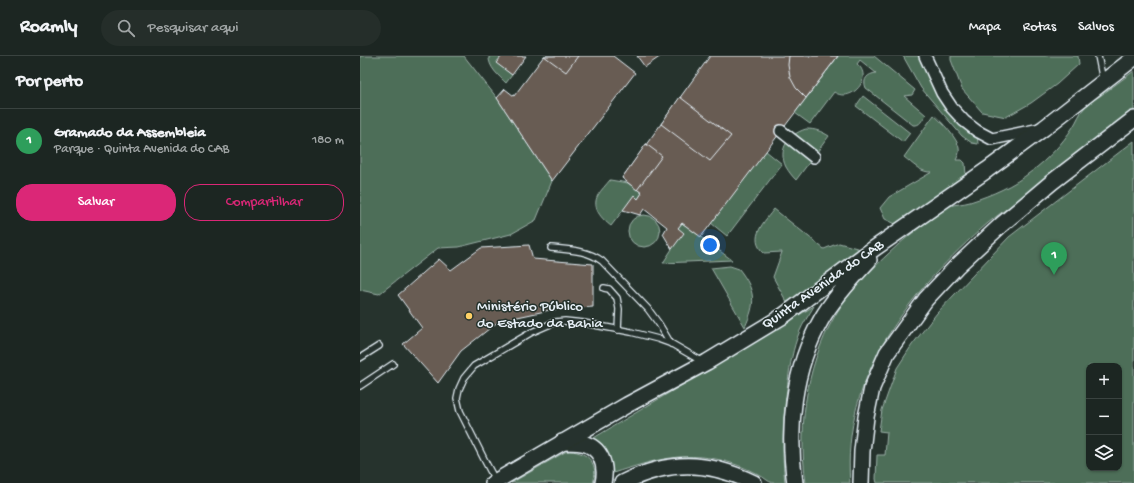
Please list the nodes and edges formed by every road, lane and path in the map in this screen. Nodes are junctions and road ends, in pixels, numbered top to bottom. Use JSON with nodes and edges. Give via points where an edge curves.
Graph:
{"nodes":[{"id":1,"x":925,"y":56,"type":"edge"},
{"id":2,"x":1098,"y":56,"type":"edge"},
{"id":3,"x":1131,"y":59,"type":"edge"},
{"id":4,"x":1104,"y":82,"type":"junction"},
{"id":5,"x":1134,"y":119,"type":"edge"},
{"id":6,"x":1044,"y":128,"type":"junction"},
{"id":7,"x":781,"y":131,"type":"dead end"},
{"id":8,"x":814,"y":157,"type":"dead end"},
{"id":9,"x":890,"y":238,"type":"junction"},
{"id":10,"x":551,"y":248,"type":"dead end"},
{"id":11,"x":604,"y":288,"type":"dead end"},
{"id":12,"x":618,"y":330,"type":"junction"},
{"id":13,"x":672,"y":344,"type":"junction"},
{"id":14,"x":379,"y":346,"type":"dead end"},
{"id":15,"x":360,"y":358,"type":"edge"},
{"id":16,"x":705,"y":363,"type":"junction"},
{"id":17,"x":393,"y":364,"type":"dead end"},
{"id":18,"x":360,"y":386,"type":"edge"},
{"id":19,"x":562,"y":442,"type":"junction"},
{"id":20,"x":494,"y":482,"type":"edge"},
{"id":21,"x":604,"y":483,"type":"edge"},
{"id":22,"x":622,"y":483,"type":"edge"},
{"id":23,"x":754,"y":483,"type":"edge"},
{"id":24,"x":795,"y":483,"type":"edge"},
{"id":25,"x":861,"y":483,"type":"edge"}],
"edges":[{"from":1,"to":6,"type":"street","via":[[952,108],[977,131],[992,139]]},
{"from":2,"to":4,"type":"lane"},
{"from":3,"to":4,"type":"main road","name":"Quinta Avenida do CAB"},
{"from":4,"to":6,"type":"main road","name":"Quinta Avenida do CAB"},
{"from":5,"to":25,"type":"main road","via":[[1001,225],[926,299],[887,353],[872,388],[865,424]]},
{"from":6,"to":9,"type":"main road","name":"Quinta Avenida do CAB"},
{"from":7,"to":8,"type":"street"},
{"from":9,"to":16,"type":"main road","name":"Quinta Avenida do CAB","via":[[783,316]]},
{"from":9,"to":24,"type":"main road","via":[[833,302],[812,336],[794,397],[792,464]]},
{"from":10,"to":13,"type":"lane","via":[[596,256],[648,309]]},
{"from":11,"to":12,"type":"lane","via":[[609,289],[617,298]]},
{"from":12,"to":13,"type":"lane"},
{"from":12,"to":20,"type":"lane","via":[[575,322],[555,322],[488,357],[474,366],[464,378],[457,398],[460,410]]},
{"from":13,"to":16,"type":"lane"},
{"from":14,"to":15,"type":"lane"},
{"from":16,"to":19,"type":"main road","name":"Quinta Avenida do CAB"},
{"from":17,"to":18,"type":"lane"},
{"from":19,"to":20,"type":"main road","name":"Quinta Avenida do CAB"},
{"from":19,"to":21,"type":"main road","via":[[581,443],[596,450],[604,462]]},
{"from":22,"to":23,"type":"main road","via":[[656,469],[680,465],[721,470]]}]}
